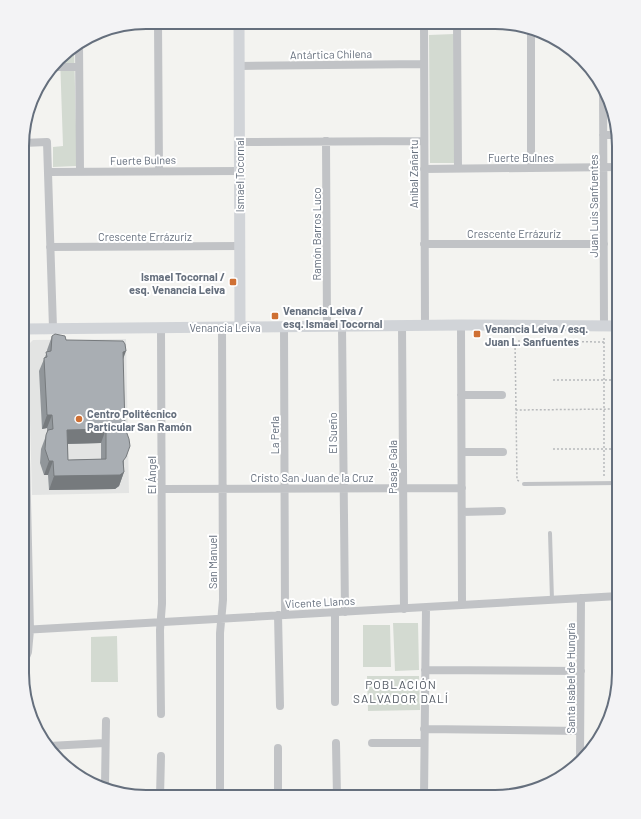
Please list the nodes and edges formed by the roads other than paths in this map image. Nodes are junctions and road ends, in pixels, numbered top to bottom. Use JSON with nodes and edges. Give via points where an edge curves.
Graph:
{"nodes":[{"id":1,"x":158,"y":29,"type":"edge"},
{"id":2,"x":239,"y":29,"type":"edge"},
{"id":3,"x":424,"y":29,"type":"edge"},
{"id":4,"x":457,"y":29,"type":"edge"},
{"id":5,"x":531,"y":35,"type":"edge"},
{"id":6,"x":79,"y":50,"type":"edge"},
{"id":7,"x":424,"y":64,"type":"junction"},
{"id":8,"x":239,"y":66,"type":"junction"},
{"id":9,"x":60,"y":67,"type":"edge"},
{"id":10,"x":79,"y":67,"type":"junction"},
{"id":11,"x":603,"y":101,"type":"edge"},
{"id":12,"x":603,"y":135,"type":"junction"},
{"id":13,"x":611,"y":135,"type":"edge"},
{"id":14,"x":326,"y":141,"type":"junction"},
{"id":15,"x":424,"y":141,"type":"junction"},
{"id":16,"x":239,"y":142,"type":"junction"},
{"id":17,"x":29,"y":143,"type":"edge"},
{"id":18,"x":603,"y":167,"type":"junction"},
{"id":19,"x":612,"y":167,"type":"edge"},
{"id":20,"x":458,"y":168,"type":"junction"},
{"id":21,"x":531,"y":168,"type":"junction"},
{"id":22,"x":424,"y":169,"type":"junction"},
{"id":23,"x":159,"y":171,"type":"junction"},
{"id":24,"x":239,"y":171,"type":"junction"},
{"id":25,"x":48,"y":172,"type":"junction"},
{"id":26,"x":80,"y":172,"type":"junction"},
{"id":27,"x":424,"y":244,"type":"junction"},
{"id":28,"x":604,"y":244,"type":"junction"},
{"id":29,"x":240,"y":246,"type":"junction"},
{"id":30,"x":50,"y":247,"type":"junction"},
{"id":31,"x":461,"y":325,"type":"junction"},
{"id":32,"x":327,"y":326,"type":"junction"},
{"id":33,"x":342,"y":326,"type":"junction"},
{"id":34,"x":402,"y":326,"type":"junction"},
{"id":35,"x":424,"y":326,"type":"junction"},
{"id":36,"x":604,"y":326,"type":"junction"},
{"id":37,"x":612,"y":326,"type":"edge"},
{"id":38,"x":222,"y":327,"type":"junction"},
{"id":39,"x":240,"y":327,"type":"junction"},
{"id":40,"x":284,"y":327,"type":"junction"},
{"id":41,"x":53,"y":328,"type":"junction"},
{"id":42,"x":161,"y":328,"type":"junction"},
{"id":43,"x":29,"y":329,"type":"edge"},
{"id":44,"x":462,"y":395,"type":"junction"},
{"id":45,"x":502,"y":395,"type":"dead end"},
{"id":46,"x":462,"y":452,"type":"junction"},
{"id":47,"x":503,"y":452,"type":"dead end"},
{"id":48,"x":612,"y":483,"type":"edge"},
{"id":49,"x":524,"y":484,"type":"road end"},
{"id":50,"x":344,"y":488,"type":"junction"},
{"id":51,"x":403,"y":488,"type":"junction"},
{"id":52,"x":462,"y":488,"type":"junction"},
{"id":53,"x":222,"y":489,"type":"junction"},
{"id":54,"x":285,"y":489,"type":"junction"},
{"id":55,"x":162,"y":490,"type":"junction"},
{"id":56,"x":502,"y":511,"type":"dead end"},
{"id":57,"x":462,"y":512,"type":"junction"},
{"id":58,"x":550,"y":532,"type":"dead end"},
{"id":59,"x":612,"y":596,"type":"edge"},
{"id":60,"x":581,"y":598,"type":"junction"},
{"id":61,"x":552,"y":600,"type":"junction"},
{"id":62,"x":462,"y":605,"type":"junction"},
{"id":63,"x":426,"y":608,"type":"junction"},
{"id":64,"x":404,"y":609,"type":"junction"},
{"id":65,"x":335,"y":612,"type":"junction"},
{"id":66,"x":345,"y":612,"type":"junction"},
{"id":67,"x":282,"y":615,"type":"junction"},
{"id":68,"x":222,"y":618,"type":"junction"},
{"id":69,"x":162,"y":622,"type":"junction"},
{"id":70,"x":29,"y":630,"type":"edge"},
{"id":71,"x":425,"y":670,"type":"junction"},
{"id":72,"x":581,"y":671,"type":"junction"},
{"id":73,"x":335,"y":702,"type":"dead end"},
{"id":74,"x":280,"y":706,"type":"dead end"},
{"id":75,"x":161,"y":714,"type":"dead end"},
{"id":76,"x":106,"y":721,"type":"dead end"},
{"id":77,"x":424,"y":729,"type":"junction"},
{"id":78,"x":580,"y":731,"type":"junction"},
{"id":79,"x":336,"y":743,"type":"dead end"},
{"id":80,"x":372,"y":743,"type":"dead end"},
{"id":81,"x":424,"y":743,"type":"junction"},
{"id":82,"x":105,"y":744,"type":"junction"},
{"id":83,"x":55,"y":746,"type":"edge"},
{"id":84,"x":278,"y":748,"type":"dead end"},
{"id":85,"x":580,"y":753,"type":"edge"},
{"id":86,"x":160,"y":756,"type":"dead end"},
{"id":87,"x":105,"y":783,"type":"edge"},
{"id":88,"x":160,"y":790,"type":"edge"},
{"id":89,"x":220,"y":790,"type":"edge"},
{"id":90,"x":278,"y":790,"type":"edge"},
{"id":91,"x":337,"y":790,"type":"edge"},
{"id":92,"x":424,"y":790,"type":"edge"}],
"edges":[{"from":1,"to":23,"type":"street"},
{"from":2,"to":8,"type":"street","name":"Ismael Tocornal"},
{"from":3,"to":7,"type":"street","name":"Aníbal Zañartu"},
{"from":4,"to":20,"type":"street"},
{"from":5,"to":21,"type":"street"},
{"from":6,"to":10,"type":"street"},
{"from":7,"to":8,"type":"street","name":"Antártica Chilena"},
{"from":7,"to":15,"type":"street","name":"Aníbal Zañartu"},
{"from":8,"to":16,"type":"street","name":"Ismael Tocornal"},
{"from":9,"to":10,"type":"street"},
{"from":10,"to":26,"type":"street"},
{"from":11,"to":12,"type":"street","name":"Juan Luis Sanfuentes"},
{"from":12,"to":13,"type":"street"},
{"from":12,"to":18,"type":"street","name":"Juan Luis Sanfuentes"},
{"from":14,"to":15,"type":"street"},
{"from":14,"to":16,"type":"street"},
{"from":14,"to":32,"type":"street","name":"Ramón Barros Luco"},
{"from":15,"to":22,"type":"street","name":"Aníbal Zañartu"},
{"from":16,"to":24,"type":"street","name":"Ismael Tocornal"},
{"from":17,"to":25,"type":"street","via":[[47,142]]},
{"from":18,"to":19,"type":"street","name":"Fuerte Bulnes"},
{"from":18,"to":21,"type":"street","name":"Fuerte Bulnes"},
{"from":18,"to":28,"type":"street","name":"Juan Luis Sanfuentes"},
{"from":20,"to":21,"type":"street","name":"Fuerte Bulnes"},
{"from":20,"to":22,"type":"street","name":"Fuerte Bulnes"},
{"from":22,"to":27,"type":"street","name":"Aníbal Zañartu"},
{"from":23,"to":24,"type":"street","name":"Fuerte Bulnes"},
{"from":23,"to":26,"type":"street","name":"Fuerte Bulnes"},
{"from":24,"to":29,"type":"street","name":"Ismael Tocornal"},
{"from":25,"to":26,"type":"street","name":"Fuerte Bulnes"},
{"from":25,"to":30,"type":"street"},
{"from":27,"to":28,"type":"street","name":"Crescente Errázuriz"},
{"from":27,"to":35,"type":"street","name":"Aníbal Zañartu"},
{"from":28,"to":36,"type":"street","name":"Juan Luis Sanfuentes"},
{"from":29,"to":30,"type":"street","name":"Crescente Errázuriz"},
{"from":29,"to":39,"type":"street","name":"Ismael Tocornal"},
{"from":30,"to":41,"type":"street"},
{"from":31,"to":35,"type":"street","name":"Venancia Leiva"},
{"from":31,"to":36,"type":"street","name":"Venancia Leiva"},
{"from":31,"to":44,"type":"street"},
{"from":32,"to":33,"type":"street","name":"Venancia Leiva"},
{"from":32,"to":40,"type":"street","name":"Venancia Leiva"},
{"from":33,"to":34,"type":"street","name":"Venancia Leiva"},
{"from":33,"to":50,"type":"street","name":"El Sueño"},
{"from":34,"to":35,"type":"street","name":"Venancia Leiva"},
{"from":34,"to":51,"type":"street","name":"Pasaje Gala"},
{"from":36,"to":37,"type":"street","name":"Venancia Leiva"},
{"from":38,"to":39,"type":"street","name":"Venancia Leiva"},
{"from":38,"to":42,"type":"street","name":"Venancia Leiva"},
{"from":38,"to":53,"type":"street","name":"San Manuel"},
{"from":39,"to":40,"type":"street","name":"Venancia Leiva"},
{"from":40,"to":54,"type":"street","name":"La Perla"},
{"from":41,"to":42,"type":"street","name":"Venancia Leiva"},
{"from":41,"to":43,"type":"street","name":"Venancia Leiva"},
{"from":42,"to":55,"type":"street","name":"El Ángel"},
{"from":44,"to":45,"type":"street"},
{"from":44,"to":46,"type":"street"},
{"from":46,"to":47,"type":"street"},
{"from":46,"to":52,"type":"street"},
{"from":48,"to":49,"type":"lane"},
{"from":50,"to":51,"type":"street","name":"Cristo San Juan de la Cruz"},
{"from":50,"to":54,"type":"street","name":"Cristo San Juan de la Cruz"},
{"from":50,"to":66,"type":"street","name":"El Sueño"},
{"from":51,"to":52,"type":"street","name":"Cristo San Juan de la Cruz"},
{"from":51,"to":64,"type":"street","name":"Pasaje Gala"},
{"from":52,"to":57,"type":"street"},
{"from":53,"to":54,"type":"street","name":"Cristo San Juan de la Cruz"},
{"from":53,"to":55,"type":"street","name":"Cristo San Juan de la Cruz"},
{"from":53,"to":68,"type":"street","name":"San Manuel"},
{"from":54,"to":67,"type":"street","name":"La Perla"},
{"from":55,"to":69,"type":"street","name":"El Ángel"},
{"from":56,"to":57,"type":"street"},
{"from":57,"to":62,"type":"street"},
{"from":58,"to":61,"type":"lane"},
{"from":59,"to":60,"type":"street","name":"Vicente Llanos"},
{"from":60,"to":61,"type":"street","name":"Vicente Llanos"},
{"from":60,"to":72,"type":"street","name":"Santa Isabel de Hungría"},
{"from":61,"to":62,"type":"street","name":"Vicente Llanos"},
{"from":62,"to":63,"type":"street","name":"Vicente Llanos"},
{"from":63,"to":64,"type":"street","name":"Vicente Llanos"},
{"from":63,"to":71,"type":"street"},
{"from":64,"to":66,"type":"street","name":"Vicente Llanos"},
{"from":65,"to":66,"type":"street","name":"Vicente Llanos"},
{"from":65,"to":67,"type":"street","name":"Vicente Llanos"},
{"from":65,"to":73,"type":"street"},
{"from":67,"to":68,"type":"street","name":"Vicente Llanos"},
{"from":67,"to":74,"type":"street","name":"La Perla"},
{"from":68,"to":69,"type":"street","name":"Vicente Llanos"},
{"from":68,"to":89,"type":"street","name":"San Manuel"},
{"from":69,"to":70,"type":"street","name":"Vicente Llanos"},
{"from":69,"to":75,"type":"street","name":"El Ángel"},
{"from":71,"to":72,"type":"street"},
{"from":71,"to":77,"type":"street"},
{"from":72,"to":78,"type":"street","name":"Santa Isabel de Hungría"},
{"from":76,"to":82,"type":"street"},
{"from":77,"to":78,"type":"street"},
{"from":77,"to":81,"type":"street"},
{"from":78,"to":85,"type":"street","name":"Santa Isabel de Hungría"},
{"from":79,"to":91,"type":"street"},
{"from":80,"to":81,"type":"street"},
{"from":81,"to":92,"type":"street"},
{"from":82,"to":83,"type":"street"},
{"from":82,"to":87,"type":"street"},
{"from":84,"to":90,"type":"street"},
{"from":86,"to":88,"type":"street"}]}
